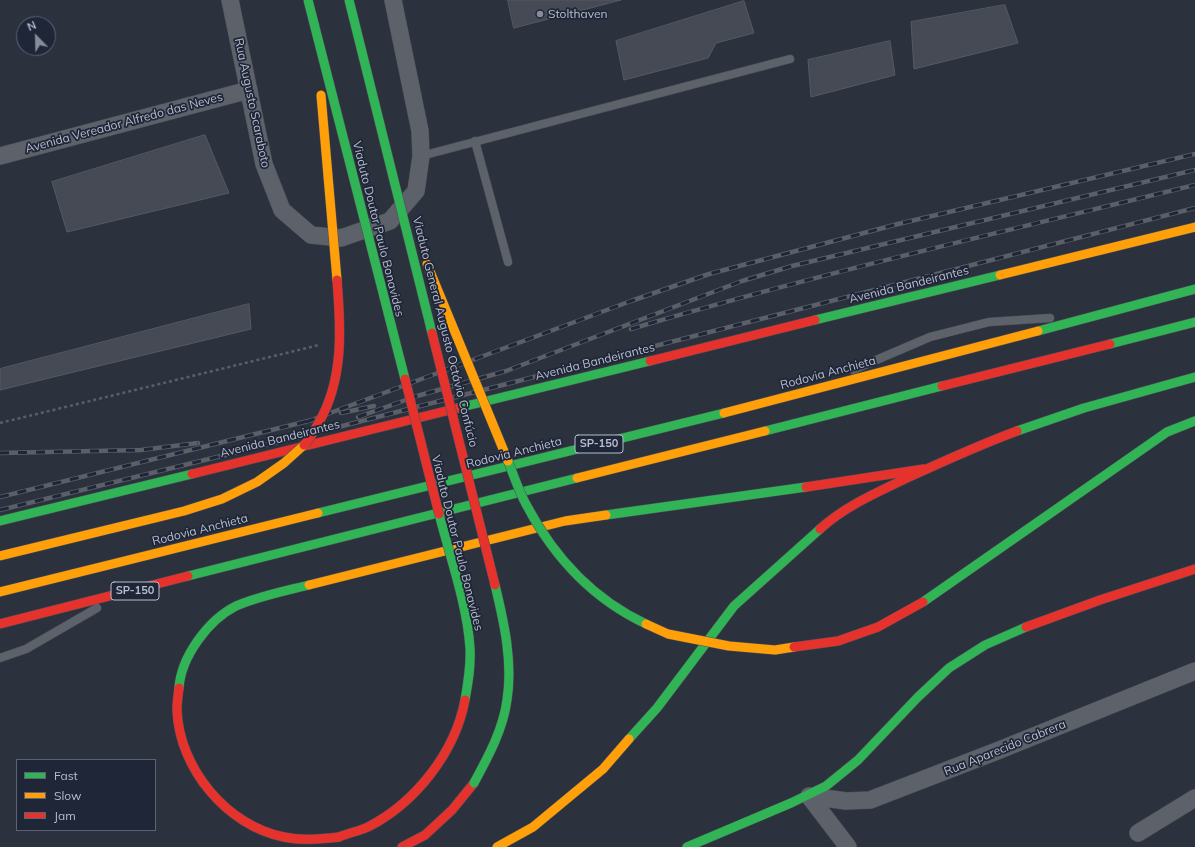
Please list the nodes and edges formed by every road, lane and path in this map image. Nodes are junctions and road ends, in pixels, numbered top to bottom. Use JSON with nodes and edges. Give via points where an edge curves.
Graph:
{"nodes":[{"id":1,"x":230,"y":0,"type":"edge"},
{"id":2,"x":308,"y":0,"type":"edge"},
{"id":3,"x":349,"y":0,"type":"edge"},
{"id":4,"x":393,"y":0,"type":"edge"},
{"id":5,"x":315,"y":32,"type":"junction"},
{"id":6,"x":790,"y":59,"type":"dead end"},
{"id":7,"x":249,"y":90,"type":"junction"},
{"id":8,"x":475,"y":141,"type":"junction"},
{"id":9,"x":0,"y":156,"type":"edge"},
{"id":10,"x":421,"y":156,"type":"junction"},
{"id":11,"x":398,"y":194,"type":"junction"},
{"id":12,"x":1195,"y":227,"type":"edge"},
{"id":13,"x":508,"y":262,"type":"dead end"},
{"id":14,"x":1195,"y":289,"type":"edge"},
{"id":15,"x":1095,"y":315,"type":"junction"},
{"id":16,"x":1195,"y":322,"type":"edge"},
{"id":17,"x":320,"y":345,"type":"dead end"},
{"id":18,"x":1195,"y":377,"type":"edge"},
{"id":19,"x":791,"y":396,"type":"junction"},
{"id":20,"x":1195,"y":420,"type":"edge"},
{"id":21,"x":0,"y":423,"type":"edge"},
{"id":22,"x":924,"y":469,"type":"junction"},
{"id":23,"x":0,"y":521,"type":"edge"},
{"id":24,"x":0,"y":556,"type":"edge"},
{"id":25,"x":1195,"y":569,"type":"edge"},
{"id":26,"x":0,"y":592,"type":"edge"},
{"id":27,"x":116,"y":596,"type":"junction"},
{"id":28,"x":0,"y":624,"type":"edge"},
{"id":29,"x":0,"y":658,"type":"edge"},
{"id":30,"x":1195,"y":671,"type":"edge"},
{"id":31,"x":809,"y":796,"type":"junction"},
{"id":32,"x":1195,"y":798,"type":"edge"},
{"id":33,"x":1138,"y":833,"type":"dead end"},
{"id":34,"x":402,"y":847,"type":"edge"},
{"id":35,"x":497,"y":847,"type":"edge"},
{"id":36,"x":687,"y":847,"type":"edge"},
{"id":37,"x":848,"y":847,"type":"edge"}],
"edges":[{"from":1,"to":7,"type":"street","name":"Rua Augusto Scaraboto"},
{"from":2,"to":5,"type":"main road","name":"Viaduto Doutor Paulo Bonavides","bridge":true},
{"from":3,"to":11,"type":"main road","name":"Viaduto General Augusto Octávio Confúcio","bridge":true},
{"from":4,"to":10,"type":"street","name":"Rua Augusto Scaraboto","via":[[420,131]]},
{"from":5,"to":22,"type":"main road","name":"Viaduto Doutor Paulo Bonavides","bridge":true,"via":[[465,615],[470,654],[468,682],[460,719],[446,751],[426,781],[401,805],[370,826],[339,837],[312,840],[282,837],[254,828],[229,812],[208,791],[192,766],[182,738],[177,710],[178,684],[189,652],[208,628],[233,608],[262,597],[565,521]]},
{"from":5,"to":24,"type":"main road","bridge":true,"via":[[341,328],[337,372],[327,408],[307,442],[284,463],[257,482],[222,499],[184,511]]},
{"from":6,"to":8,"type":"lane"},
{"from":7,"to":9,"type":"street","name":"Avenida Vereador Alfredo das Neves"},
{"from":7,"to":10,"type":"street","name":"Rua Augusto Scaraboto","via":[[264,164],[282,210],[311,235],[341,238],[390,221],[416,190]]},
{"from":8,"to":10,"type":"lane"},
{"from":8,"to":13,"type":"lane"},
{"from":11,"to":20,"type":"main road","bridge":true,"via":[[526,505],[553,548],[590,590],[629,616],[668,634],[729,646],[775,650],[838,641],[878,627],[923,602],[987,560],[1167,432]]},
{"from":11,"to":34,"type":"main road","name":"Viaduto General Augusto Octávio Confúcio","bridge":true,"via":[[501,610],[508,657],[507,702],[493,748],[474,783],[452,810],[426,835]]},
{"from":12,"to":23,"type":"main road","name":"Avenida Bandeirantes"},
{"from":14,"to":15,"type":"main road","name":"Rodovia Anchieta","number":"SP-150"},
{"from":15,"to":19,"type":"main road","name":"Rodovia Anchieta","number":"SP-150"},
{"from":15,"to":19,"type":"lane","via":[[989,322],[937,335]]},
{"from":16,"to":27,"type":"main road","number":"SP-150"},
{"from":17,"to":21,"type":"path"},
{"from":18,"to":22,"type":"main road","via":[[1084,408],[976,446]]},
{"from":19,"to":26,"type":"main road","name":"Rodovia Anchieta","number":"SP-150"},
{"from":22,"to":35,"type":"main road","via":[[831,519],[734,606],[657,708],[603,769],[533,827]]},
{"from":25,"to":31,"type":"main road","via":[[1064,612],[996,640],[967,656],[942,674],[871,748],[841,775]]},
{"from":27,"to":28,"type":"main road","number":"SP-150"},
{"from":27,"to":29,"type":"lane","via":[[26,649]]},
{"from":30,"to":31,"type":"street","name":"Rua Aparecido Cabrera","via":[[870,800],[846,801]]},
{"from":31,"to":36,"type":"main road"},
{"from":31,"to":37,"type":"street"},
{"from":32,"to":33,"type":"street"}]}
